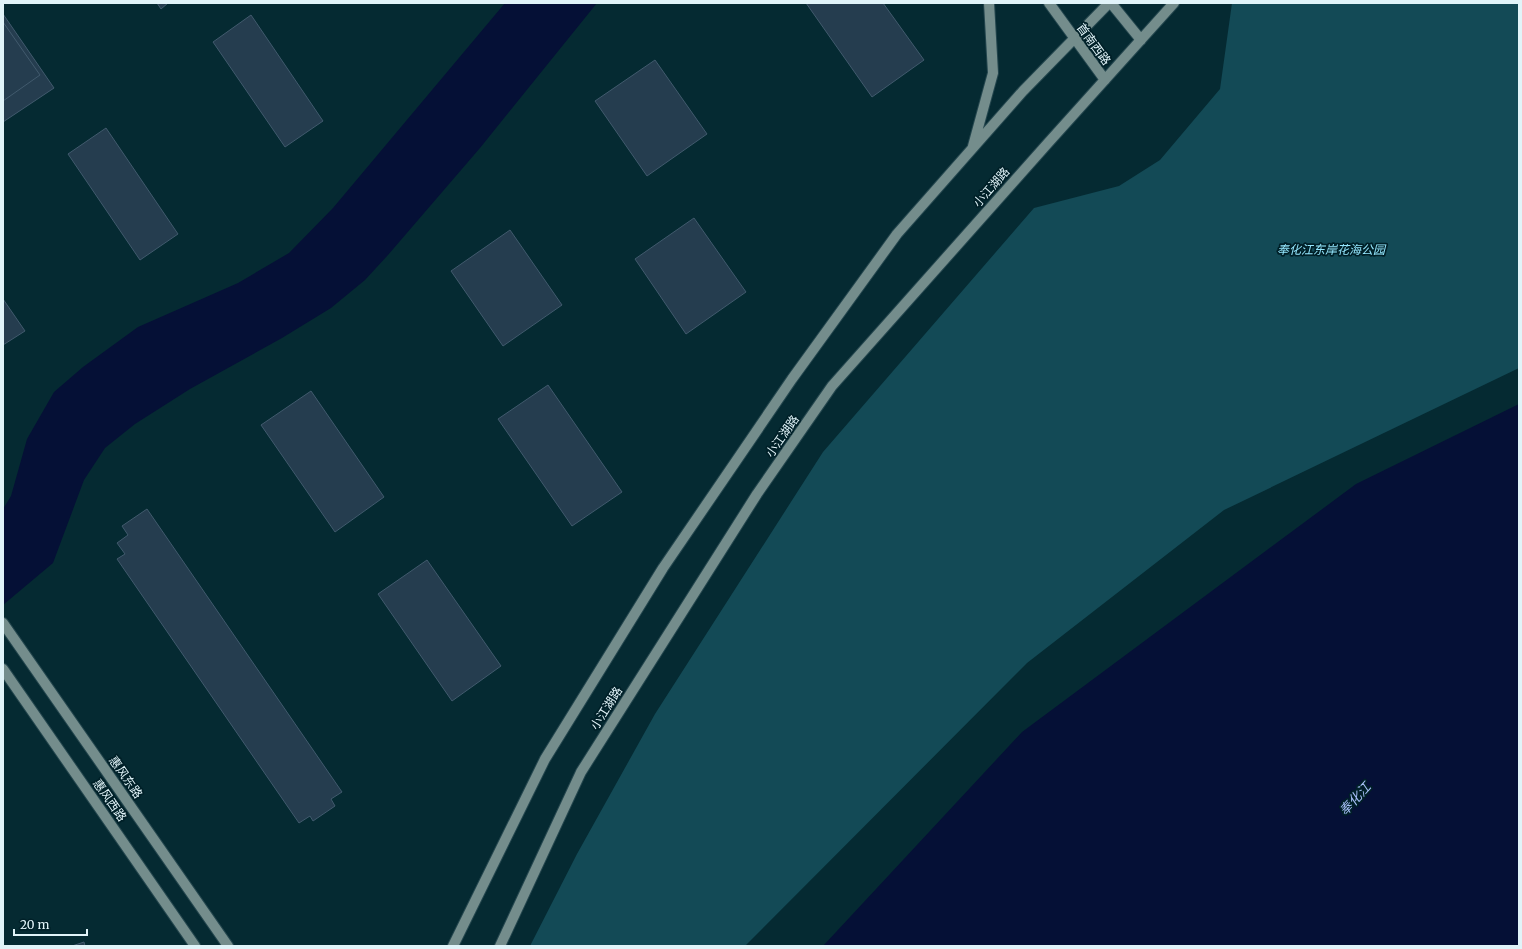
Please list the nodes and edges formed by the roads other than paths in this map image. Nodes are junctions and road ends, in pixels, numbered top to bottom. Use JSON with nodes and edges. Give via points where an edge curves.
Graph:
{"nodes":[{"id":1,"x":989,"y":3,"type":"edge"},
{"id":2,"x":1049,"y":3,"type":"edge"},
{"id":3,"x":1110,"y":3,"type":"edge"},
{"id":4,"x":1174,"y":3,"type":"edge"},
{"id":5,"x":1074,"y":38,"type":"junction"},
{"id":6,"x":1141,"y":40,"type":"junction"},
{"id":7,"x":1105,"y":80,"type":"junction"},
{"id":8,"x":972,"y":149,"type":"junction"},
{"id":9,"x":3,"y":623,"type":"edge"},
{"id":10,"x":3,"y":669,"type":"edge"},
{"id":11,"x":195,"y":946,"type":"edge"},
{"id":12,"x":228,"y":946,"type":"edge"},
{"id":13,"x":452,"y":946,"type":"edge"},
{"id":14,"x":500,"y":946,"type":"edge"}],
"edges":[{"from":1,"to":8,"type":"main road","via":[[993,73]]},
{"from":2,"to":5,"type":"main road","name":"首南西路"},
{"from":3,"to":5,"type":"main road","name":"小江湖路"},
{"from":3,"to":6,"type":"main road"},
{"from":4,"to":6,"type":"main road","name":"小江湖路"},
{"from":5,"to":7,"type":"main road","name":"首南西路"},
{"from":5,"to":8,"type":"main road","name":"小江湖路"},
{"from":6,"to":7,"type":"main road","name":"小江湖路"},
{"from":7,"to":14,"type":"main road","name":"小江湖路","via":[[832,386],[757,494],[581,772]]},
{"from":8,"to":13,"type":"main road","name":"小江湖路","via":[[897,234],[792,379],[663,568],[545,759]]},
{"from":9,"to":12,"type":"main road","name":"惠风东路"},
{"from":10,"to":11,"type":"main road","name":"惠风西路"}]}
